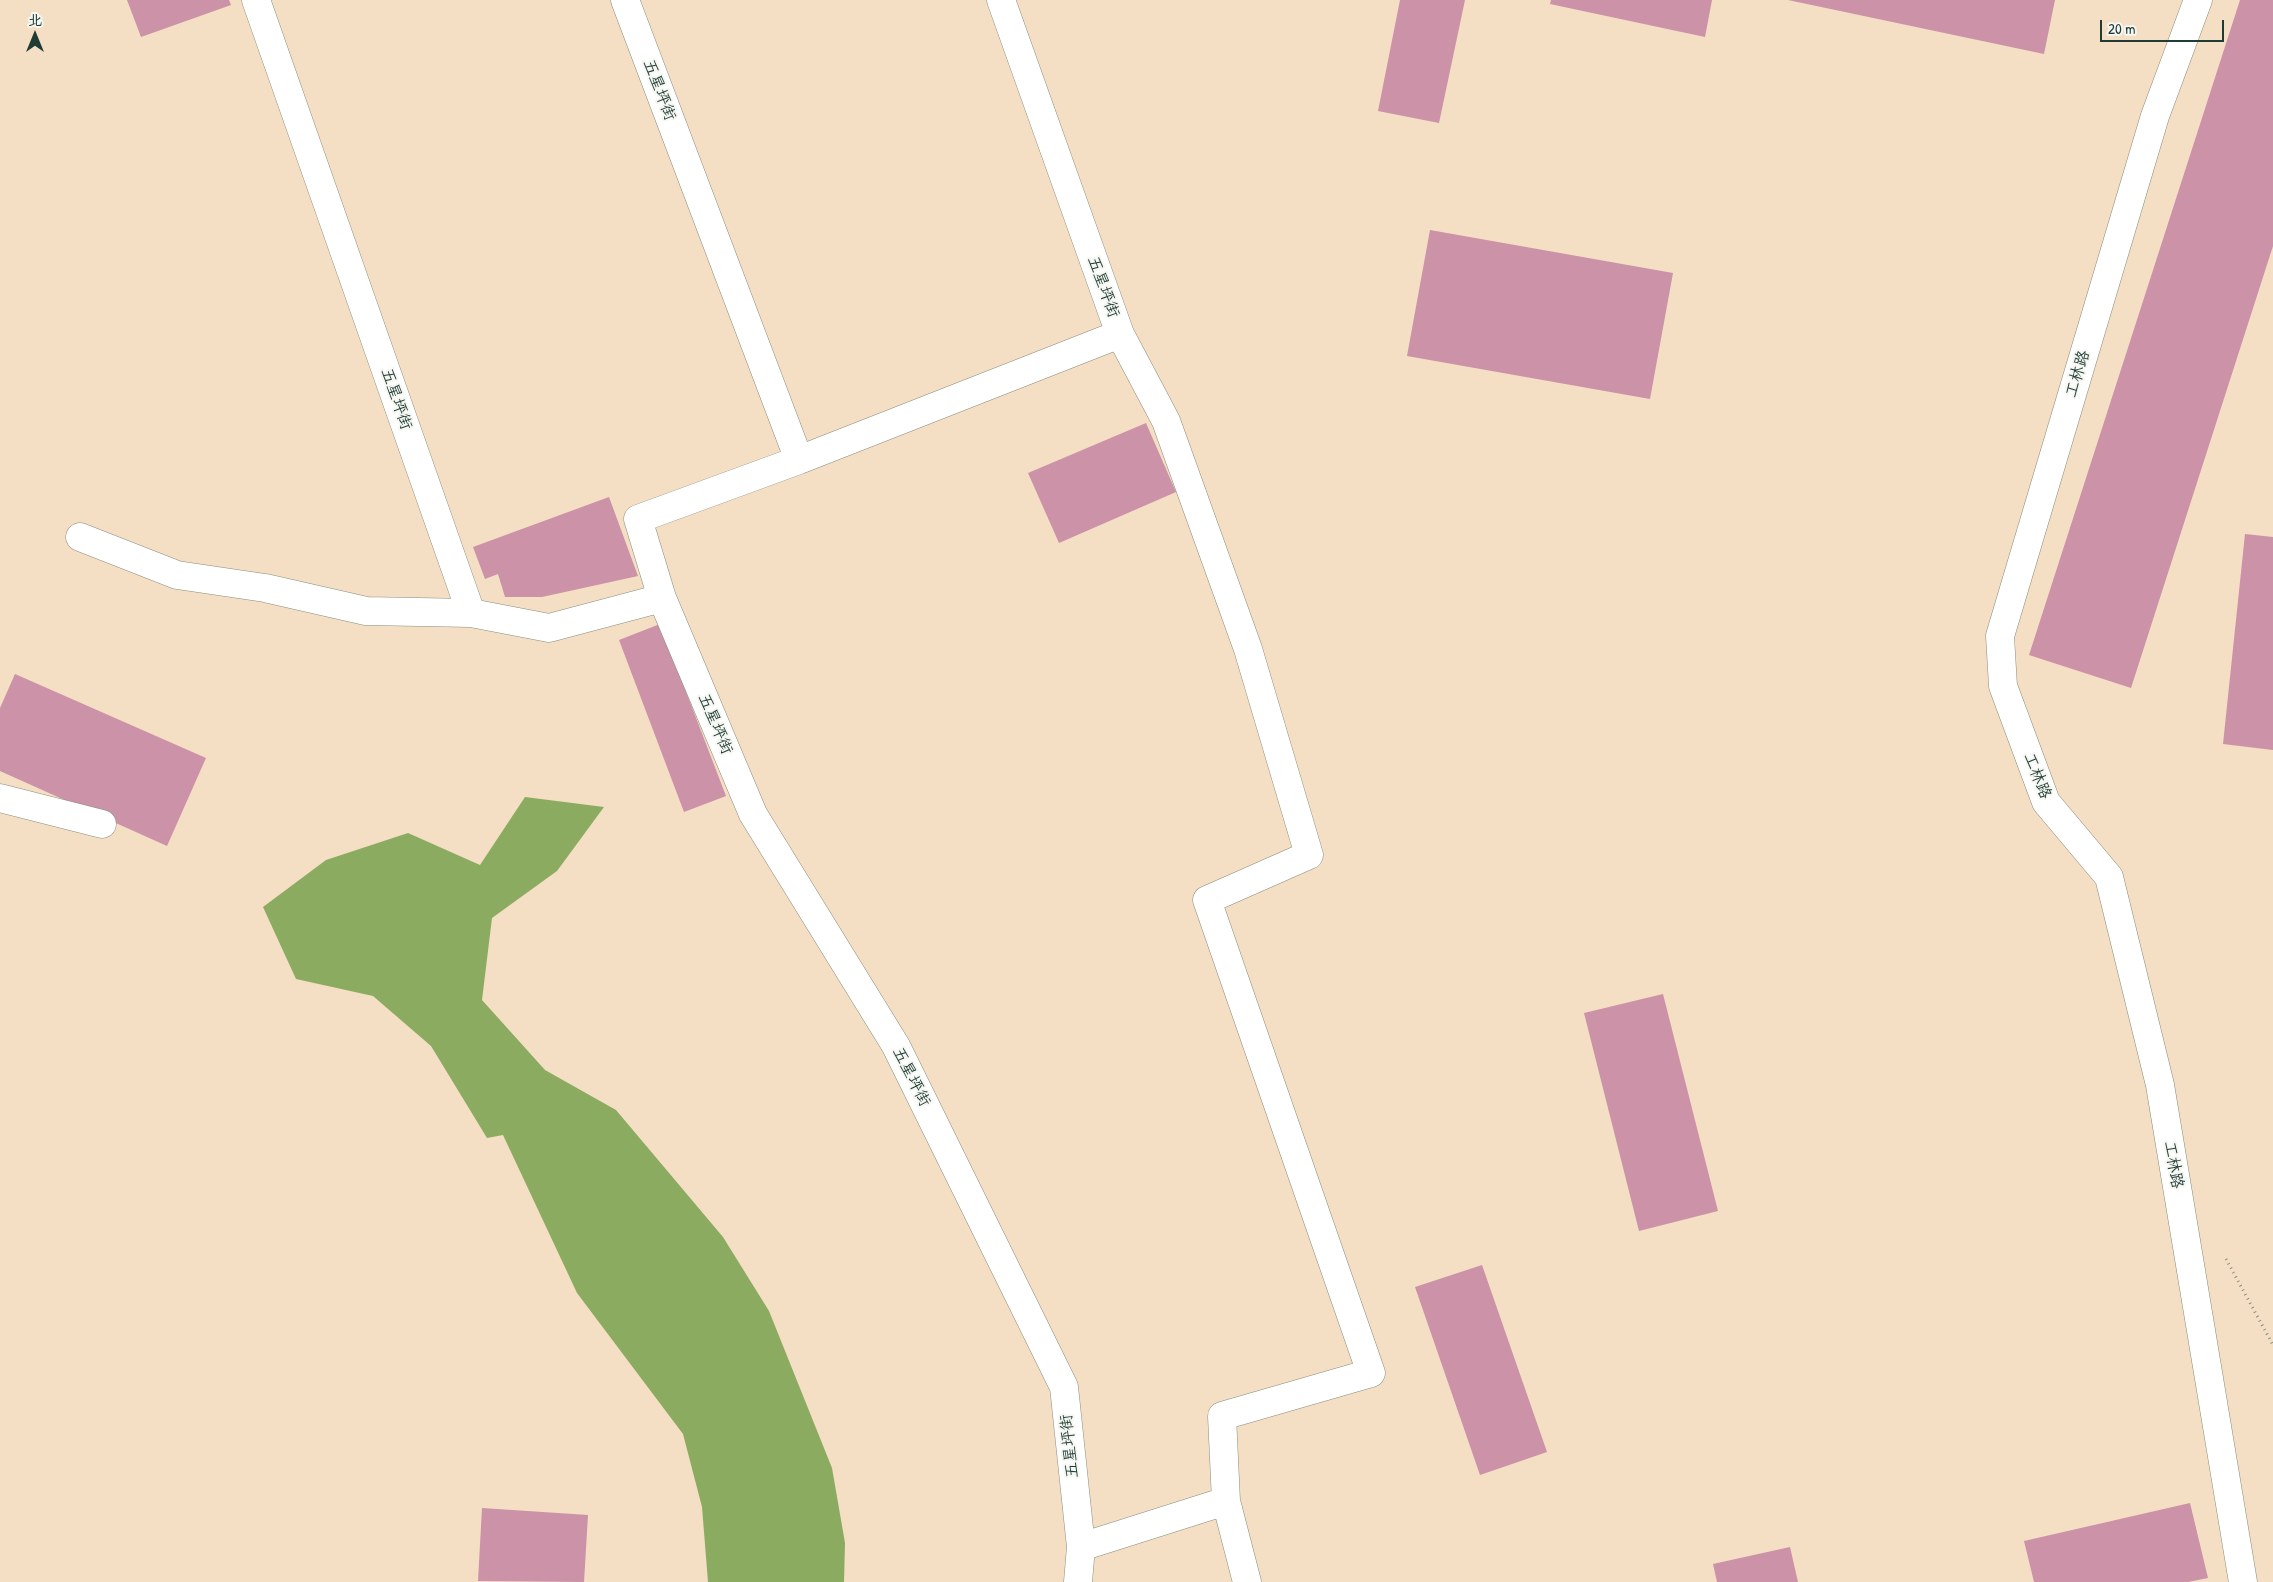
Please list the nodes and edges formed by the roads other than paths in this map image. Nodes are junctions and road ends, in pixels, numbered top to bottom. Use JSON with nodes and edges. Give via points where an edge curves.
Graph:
{"nodes":[{"id":1,"x":256,"y":0,"type":"edge"},
{"id":2,"x":625,"y":0,"type":"edge"},
{"id":3,"x":1001,"y":0,"type":"edge"},
{"id":4,"x":2198,"y":0,"type":"edge"},
{"id":5,"x":1120,"y":334,"type":"junction"},
{"id":6,"x":799,"y":460,"type":"junction"},
{"id":7,"x":80,"y":537,"type":"dead end"},
{"id":8,"x":662,"y":598,"type":"junction"},
{"id":9,"x":471,"y":613,"type":"junction"},
{"id":10,"x":0,"y":798,"type":"edge"},
{"id":11,"x":102,"y":824,"type":"dead end"},
{"id":12,"x":1226,"y":1501,"type":"junction"},
{"id":13,"x":1081,"y":1547,"type":"junction"},
{"id":14,"x":1078,"y":1582,"type":"edge"},
{"id":15,"x":1247,"y":1582,"type":"edge"},
{"id":16,"x":2243,"y":1582,"type":"edge"}],
"edges":[{"from":1,"to":9,"type":"street","name":"五星坪街"},
{"from":2,"to":6,"type":"street","name":"五星坪街"},
{"from":3,"to":5,"type":"street","name":"五星坪街"},
{"from":4,"to":16,"type":"street","name":"工林路","via":[[2155,116],[2000,636],[2003,686],[2046,802],[2109,877],[2160,1085]]},
{"from":5,"to":6,"type":"street","name":"五星坪街"},
{"from":5,"to":12,"type":"street","via":[[1169,430],[1248,649],[1309,855],[1208,900],[1371,1373],[1222,1416]]},
{"from":6,"to":8,"type":"street","name":"五星坪街","via":[[638,519]]},
{"from":7,"to":9,"type":"street","via":[[177,575],[265,588],[366,611]]},
{"from":8,"to":9,"type":"street","via":[[549,628]]},
{"from":8,"to":13,"type":"street","name":"五星坪街","via":[[753,814],[896,1046],[1064,1387]]},
{"from":10,"to":11,"type":"street"},
{"from":12,"to":13,"type":"street"},
{"from":12,"to":15,"type":"street"},
{"from":13,"to":14,"type":"street","name":"五星坪街"}]}
